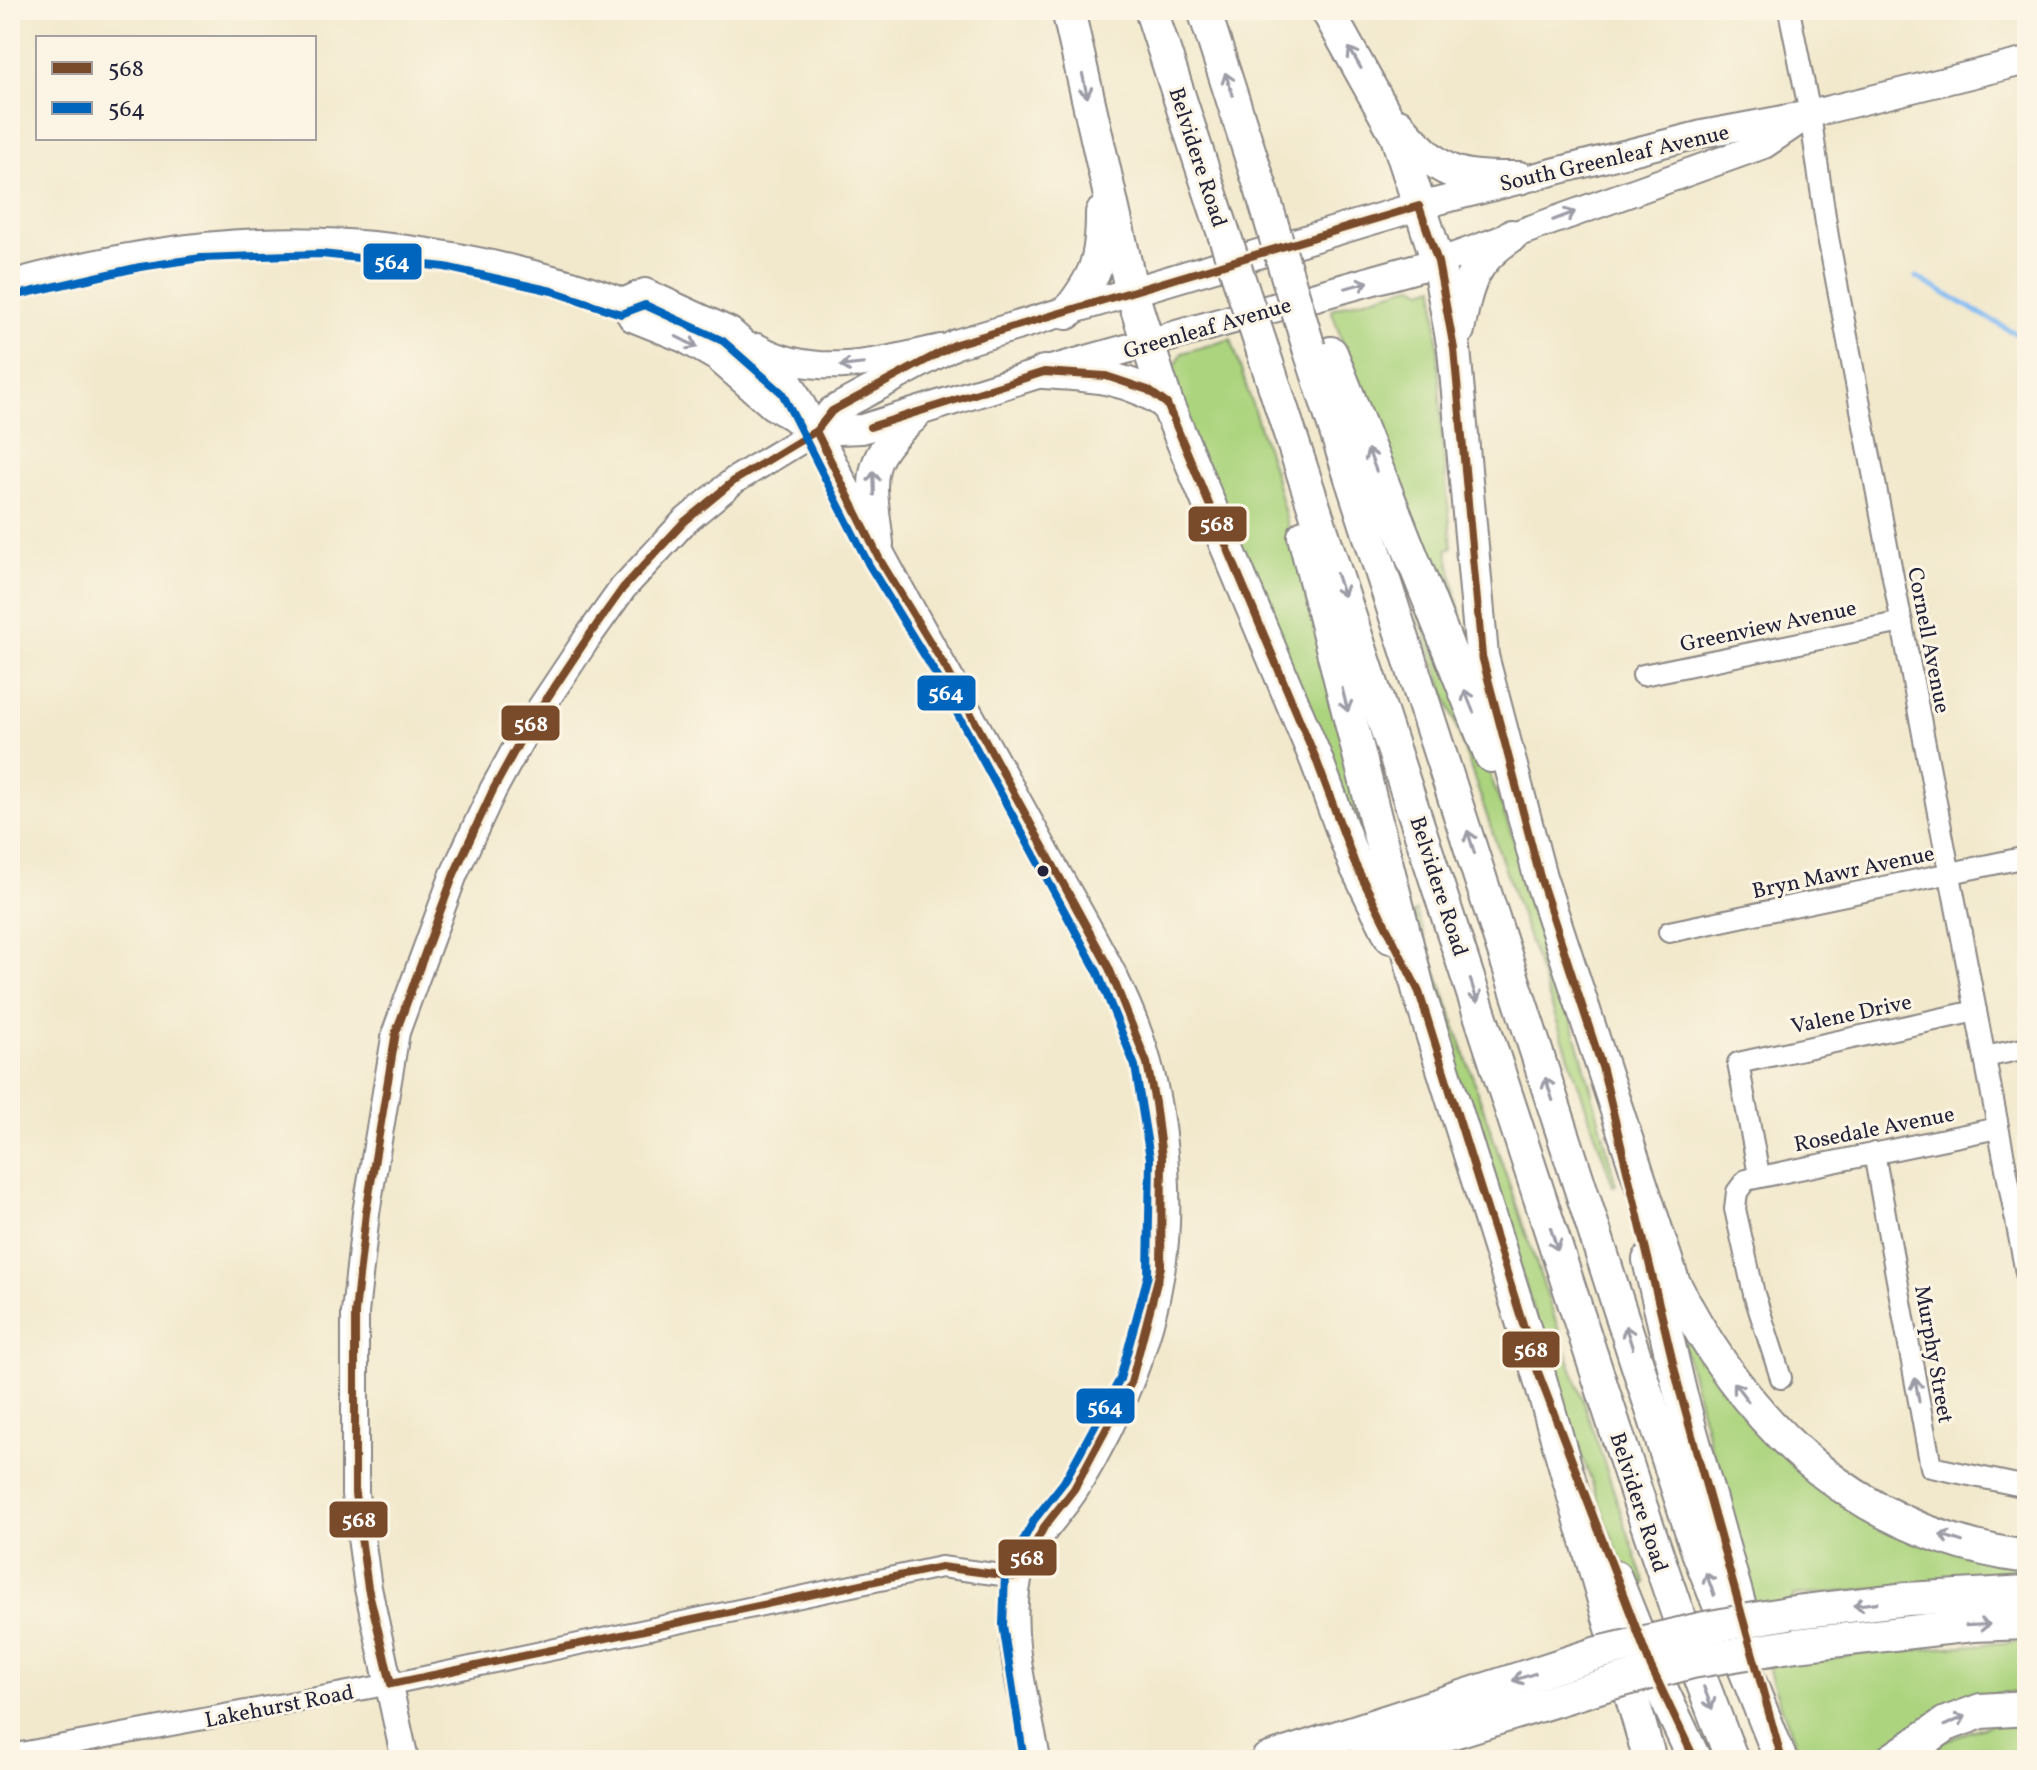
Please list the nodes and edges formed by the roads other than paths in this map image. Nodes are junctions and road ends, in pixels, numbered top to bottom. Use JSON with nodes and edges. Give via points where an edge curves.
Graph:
{"nodes":[{"id":1,"x":1068,"y":10,"type":"edge"},
{"id":2,"x":1151,"y":10,"type":"edge"},
{"id":3,"x":1204,"y":10,"type":"edge"},
{"id":4,"x":1327,"y":10,"type":"edge"},
{"id":5,"x":1789,"y":10,"type":"edge"},
{"id":6,"x":2027,"y":61,"type":"edge"},
{"id":7,"x":1382,"y":107,"type":"junction"},
{"id":8,"x":1810,"y":114,"type":"junction"},
{"id":9,"x":1102,"y":170,"type":"junction"},
{"id":10,"x":1519,"y":178,"type":"junction"},
{"id":11,"x":1419,"y":206,"type":"junction"},
{"id":12,"x":1511,"y":236,"type":"junction"},
{"id":13,"x":1438,"y":262,"type":"junction"},
{"id":14,"x":10,"y":284,"type":"edge"},
{"id":15,"x":1132,"y":293,"type":"junction"},
{"id":16,"x":623,"y":302,"type":"junction"},
{"id":17,"x":1067,"y":313,"type":"junction"},
{"id":18,"x":730,"y":331,"type":"junction"},
{"id":19,"x":956,"y":344,"type":"junction"},
{"id":20,"x":1147,"y":344,"type":"junction"},
{"id":21,"x":1317,"y":344,"type":"junction"},
{"id":22,"x":1454,"y":349,"type":"junction"},
{"id":23,"x":1260,"y":352,"type":"junction"},
{"id":24,"x":1044,"y":372,"type":"junction"},
{"id":25,"x":1167,"y":404,"type":"junction"},
{"id":26,"x":924,"y":409,"type":"junction"},
{"id":27,"x":816,"y":431,"type":"junction"},
{"id":28,"x":880,"y":560,"type":"junction"},
{"id":29,"x":1902,"y":622,"type":"junction"},
{"id":30,"x":1643,"y":675,"type":"dead end"},
{"id":31,"x":2027,"y":857,"type":"edge"},
{"id":32,"x":1950,"y":873,"type":"junction"},
{"id":33,"x":1540,"y":877,"type":"junction"},
{"id":34,"x":1669,"y":932,"type":"dead end"},
{"id":35,"x":1419,"y":992,"type":"junction"},
{"id":36,"x":1976,"y":1011,"type":"junction"},
{"id":37,"x":2027,"y":1048,"type":"edge"},
{"id":38,"x":1985,"y":1057,"type":"junction"},
{"id":39,"x":1603,"y":1070,"type":"junction"},
{"id":40,"x":1998,"y":1128,"type":"junction"},
{"id":41,"x":1874,"y":1153,"type":"junction"},
{"id":42,"x":1759,"y":1175,"type":"junction"},
{"id":43,"x":2019,"y":1191,"type":"edge"},
{"id":44,"x":2027,"y":1278,"type":"edge"},
{"id":45,"x":1538,"y":1372,"type":"junction"},
{"id":46,"x":1781,"y":1378,"type":"dead end"},
{"id":47,"x":2027,"y":1487,"type":"edge"},
{"id":48,"x":2027,"y":1557,"type":"edge"},
{"id":49,"x":1017,"y":1577,"type":"junction"},
{"id":50,"x":2027,"y":1592,"type":"edge"},
{"id":51,"x":2027,"y":1623,"type":"edge"},
{"id":52,"x":391,"y":1684,"type":"junction"},
{"id":53,"x":2027,"y":1708,"type":"edge"},
{"id":54,"x":10,"y":1755,"type":"edge"},
{"id":55,"x":1371,"y":1758,"type":"edge"},
{"id":56,"x":405,"y":1760,"type":"edge"},
{"id":57,"x":1036,"y":1760,"type":"edge"},
{"id":58,"x":1267,"y":1760,"type":"edge"},
{"id":59,"x":1650,"y":1760,"type":"edge"},
{"id":60,"x":1695,"y":1760,"type":"edge"},
{"id":61,"x":1732,"y":1760,"type":"edge"},
{"id":62,"x":1782,"y":1760,"type":"edge"},
{"id":63,"x":1893,"y":1760,"type":"edge"}],
"edges":[{"from":1,"to":9,"type":"main road","one_way":true},
{"from":2,"to":23,"type":"main road","name":"Belvidere Road","bridge":true},
{"from":21,"to":3,"type":"main road","one_way":true},
{"from":7,"to":4,"type":"main road","one_way":true},
{"from":5,"to":8,"type":"street","name":"Cornell Avenue"},
{"from":6,"to":8,"type":"street","name":"South Greenleaf Avenue"},
{"from":7,"to":10,"type":"main road","via":[[1439,168],[1464,177]]},
{"from":7,"to":11,"type":"main road"},
{"from":8,"to":10,"type":"street","name":"South Greenleaf Avenue"},
{"from":12,"to":8,"type":"street","name":"South Greenleaf Avenue","one_way":true,"via":[[1764,145]]},
{"from":8,"to":29,"type":"street","name":"Cornell Avenue","via":[[1828,237]]},
{"from":9,"to":15,"type":"main road"},
{"from":9,"to":17,"type":"main road","via":[[1099,266]]},
{"from":10,"to":11,"type":"street","name":"South Greenleaf Avenue"},
{"from":11,"to":13,"type":"main road"},
{"from":11,"to":15,"type":"main road"},
{"from":12,"to":13,"type":"street","name":"South Greenleaf Avenue"},
{"from":12,"to":22,"type":"main road","via":[[1489,250],[1467,285]]},
{"from":20,"to":13,"type":"main road","name":"Greenleaf Avenue","one_way":true},
{"from":13,"to":22,"type":"main road"},
{"from":14,"to":16,"type":"street","via":[[112,258],[204,243],[357,241],[478,260]]},
{"from":15,"to":17,"type":"main road"},
{"from":15,"to":20,"type":"main road"},
{"from":16,"to":18,"type":"street","via":[[645,292]]},
{"from":16,"to":27,"type":"street","one_way":true,"via":[[632,318],[717,358],[772,406]]},
{"from":17,"to":19,"type":"main road"},
{"from":19,"to":18,"type":"street","one_way":true,"via":[[841,367],[769,354]]},
{"from":18,"to":27,"type":"street","via":[[792,386]]},
{"from":19,"to":27,"type":"main road","via":[[832,411]]},
{"from":20,"to":24,"type":"main road","name":"Greenleaf Avenue"},
{"from":20,"to":25,"type":"main road"},
{"from":33,"to":21,"type":"main road","one_way":true},
{"from":62,"to":21,"type":"main road","name":"Belvidere Road","one_way":true,"via":[[1698,1552]]},
{"from":22,"to":33,"type":"main road","via":[[1482,656]]},
{"from":23,"to":35,"type":"main road","one_way":true},
{"from":23,"to":61,"type":"main road","name":"Belvidere Road","one_way":true,"via":[[1639,1501]]},
{"from":24,"to":25,"type":"main road","via":[[1106,376],[1148,390]]},
{"from":24,"to":26,"type":"main road","name":"Greenleaf Avenue"},
{"from":25,"to":35,"type":"main road","via":[[1355,864]]},
{"from":26,"to":27,"type":"main road","name":"Greenleaf Avenue","via":[[862,429]]},
{"from":28,"to":26,"type":"main road","one_way":true,"via":[[873,470],[886,440]]},
{"from":27,"to":28,"type":"main road"},
{"from":27,"to":52,"type":"street","via":[[735,480],[684,522],[623,588],[588,637],[493,790],[454,874],[401,1019],[366,1213],[355,1313],[355,1494],[368,1588]]},
{"from":28,"to":49,"type":"main road","via":[[947,670],[1109,968],[1147,1063],[1158,1124],[1161,1267],[1131,1383],[1074,1489],[1044,1527]]},
{"from":29,"to":30,"type":"street","name":"Greenview Avenue"},
{"from":29,"to":32,"type":"street","name":"Cornell Avenue"},
{"from":31,"to":32,"type":"street","name":"Bryn Mawr Avenue"},
{"from":32,"to":34,"type":"street","name":"Bryn Mawr Avenue"},
{"from":32,"to":36,"type":"street","name":"Cornell Avenue"},
{"from":33,"to":39,"type":"main road"},
{"from":35,"to":45,"type":"main road"},
{"from":36,"to":38,"type":"street","name":"Cornell Avenue"},
{"from":36,"to":42,"type":"street","name":"Valene Drive","via":[[1739,1064]]},
{"from":37,"to":38,"type":"street"},
{"from":38,"to":40,"type":"street","name":"Cornell Avenue"},
{"from":48,"to":39,"type":"main road","one_way":true,"via":[[1945,1537],[1845,1489],[1789,1446],[1745,1399],[1701,1336],[1673,1281]]},
{"from":39,"to":62,"type":"main road","via":[[1680,1392]]},
{"from":40,"to":41,"type":"street","name":"Rosedale Avenue"},
{"from":40,"to":43,"type":"street","name":"Cornell Avenue"},
{"from":41,"to":42,"type":"street","name":"Rosedale Avenue"},
{"from":47,"to":41,"type":"street","name":"Murphy Street","one_way":true,"via":[[1931,1467]]},
{"from":42,"to":46,"type":"street","via":[[1737,1192],[1735,1209]]},
{"from":43,"to":44,"type":"street","name":"Cornell Avenue"},
{"from":45,"to":59,"type":"main road"},
{"from":45,"to":60,"type":"main road","via":[[1629,1614]]},
{"from":49,"to":52,"type":"street","name":"Lakehurst Road","via":[[941,1567]]},
{"from":49,"to":57,"type":"main road","via":[[1015,1624]]},
{"from":50,"to":58,"type":"main road","one_way":true,"bridge":true,"via":[[1788,1613],[1598,1653]]},
{"from":55,"to":51,"type":"main road","one_way":true,"bridge":true,"via":[[1692,1662],[1796,1645]]},
{"from":52,"to":54,"type":"street","name":"Lakehurst Road"},
{"from":52,"to":56,"type":"street"},
{"from":63,"to":53,"type":"highway","one_way":true,"via":[[1960,1718]]}]}
